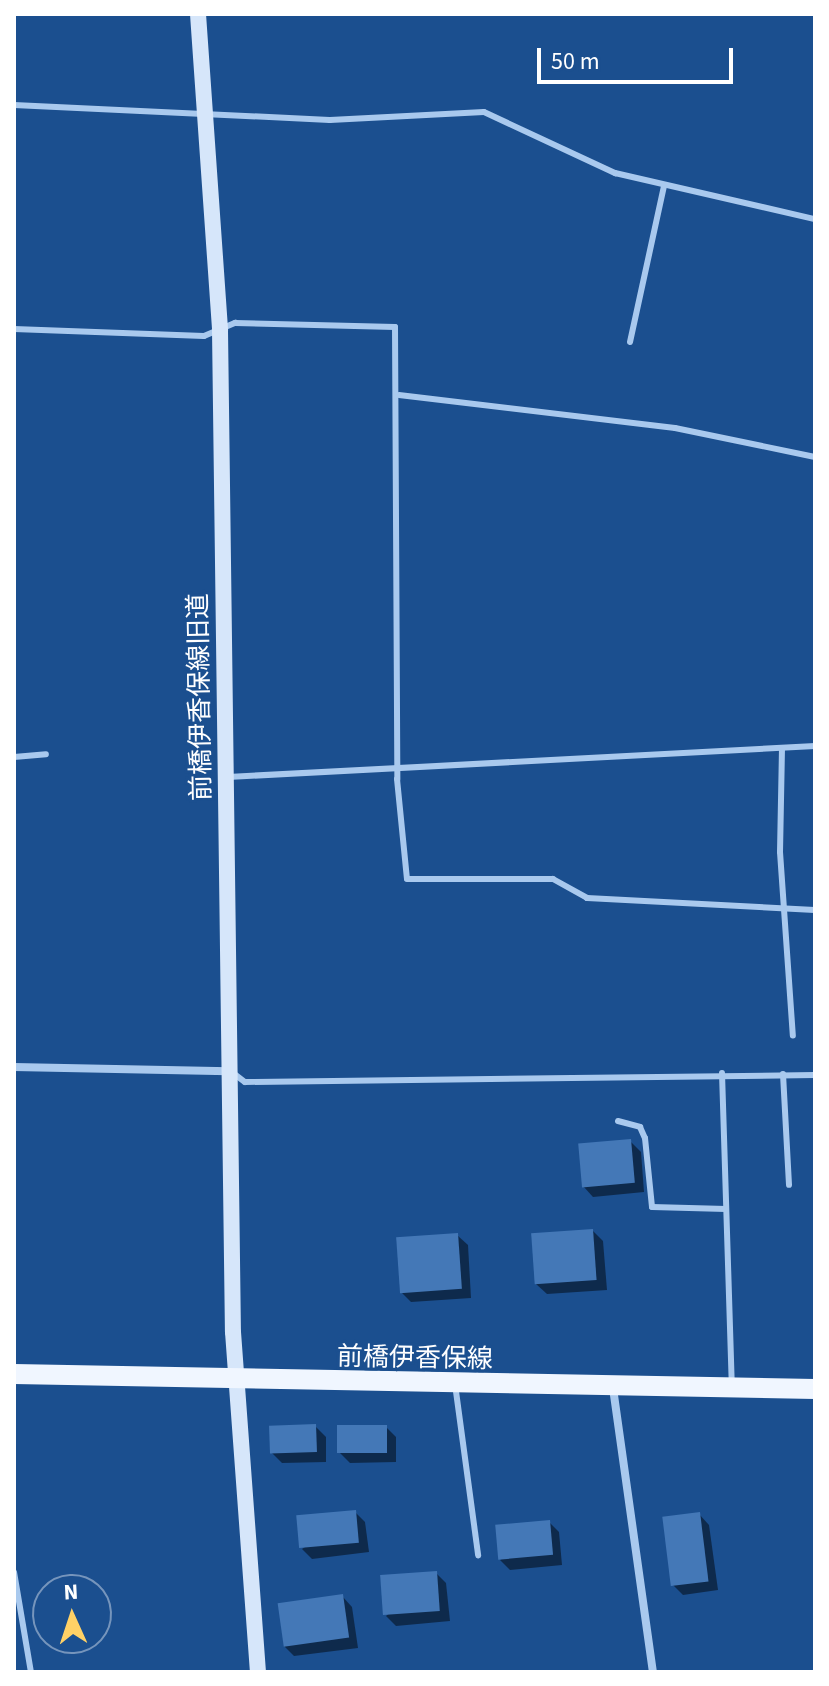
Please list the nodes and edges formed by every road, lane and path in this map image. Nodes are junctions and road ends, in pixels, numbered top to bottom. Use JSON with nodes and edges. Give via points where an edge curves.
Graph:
{"nodes":[{"id":1,"x":198,"y":14,"type":"edge"},
{"id":2,"x":14,"y":105,"type":"edge"},
{"id":3,"x":206,"y":114,"type":"junction"},
{"id":4,"x":664,"y":186,"type":"junction"},
{"id":5,"x":815,"y":219,"type":"edge"},
{"id":6,"x":14,"y":329,"type":"edge"},
{"id":7,"x":220,"y":330,"type":"junction"},
{"id":8,"x":630,"y":342,"type":"dead end"},
{"id":9,"x":399,"y":395,"type":"junction"},
{"id":10,"x":815,"y":457,"type":"edge"},
{"id":11,"x":815,"y":746,"type":"edge"},
{"id":12,"x":782,"y":748,"type":"junction"},
{"id":13,"x":46,"y":754,"type":"dead end"},
{"id":14,"x":14,"y":757,"type":"edge"},
{"id":15,"x":399,"y":768,"type":"junction"},
{"id":16,"x":224,"y":777,"type":"junction"},
{"id":17,"x":784,"y":905,"type":"junction"},
{"id":18,"x":815,"y":910,"type":"edge"},
{"id":19,"x":793,"y":1036,"type":"dead end"},
{"id":20,"x":14,"y":1067,"type":"edge"},
{"id":21,"x":230,"y":1071,"type":"junction"},
{"id":22,"x":722,"y":1073,"type":"junction"},
{"id":23,"x":783,"y":1074,"type":"junction"},
{"id":24,"x":815,"y":1075,"type":"edge"},
{"id":25,"x":618,"y":1121,"type":"dead end"},
{"id":26,"x":789,"y":1185,"type":"dead end"},
{"id":27,"x":726,"y":1209,"type":"junction"},
{"id":28,"x":14,"y":1374,"type":"edge"},
{"id":29,"x":236,"y":1380,"type":"junction"},
{"id":30,"x":455,"y":1384,"type":"junction"},
{"id":31,"x":613,"y":1387,"type":"junction"},
{"id":32,"x":732,"y":1388,"type":"junction"},
{"id":33,"x":815,"y":1389,"type":"edge"},
{"id":34,"x":478,"y":1555,"type":"dead end"},
{"id":35,"x":14,"y":1572,"type":"edge"},
{"id":36,"x":31,"y":1672,"type":"edge"},
{"id":37,"x":258,"y":1672,"type":"edge"},
{"id":38,"x":653,"y":1672,"type":"edge"}],
"edges":[{"from":1,"to":3,"type":"street","name":"前橋伊香保線旧道"},
{"from":2,"to":3,"type":"lane"},
{"from":3,"to":4,"type":"lane","via":[[330,120],[484,112],[548,136],[601,169]]},
{"from":3,"to":7,"type":"street","name":"前橋伊香保線旧道"},
{"from":4,"to":5,"type":"lane"},
{"from":4,"to":8,"type":"lane"},
{"from":6,"to":7,"type":"lane","via":[[204,336]]},
{"from":7,"to":9,"type":"lane","via":[[235,323],[390,324]]},
{"from":7,"to":16,"type":"street","name":"前橋伊香保線旧道"},
{"from":9,"to":10,"type":"lane","via":[[675,428]]},
{"from":9,"to":15,"type":"lane"},
{"from":11,"to":12,"type":"lane"},
{"from":12,"to":15,"type":"lane"},
{"from":12,"to":17,"type":"lane"},
{"from":13,"to":14,"type":"lane"},
{"from":15,"to":16,"type":"lane"},
{"from":15,"to":17,"type":"lane","via":[[404,869],[413,882],[553,879],[587,898]]},
{"from":16,"to":21,"type":"street","name":"前橋伊香保線旧道"},
{"from":17,"to":18,"type":"lane"},
{"from":17,"to":19,"type":"lane"},
{"from":20,"to":21,"type":"street"},
{"from":21,"to":22,"type":"lane","via":[[245,1082]]},
{"from":21,"to":29,"type":"street","name":"前橋伊香保線旧道"},
{"from":22,"to":23,"type":"lane"},
{"from":22,"to":27,"type":"lane"},
{"from":23,"to":24,"type":"lane"},
{"from":23,"to":26,"type":"lane"},
{"from":25,"to":27,"type":"lane","via":[[640,1127],[645,1138],[652,1207]]},
{"from":27,"to":32,"type":"lane"},
{"from":28,"to":29,"type":"main road","name":"前橋伊香保線"},
{"from":29,"to":30,"type":"main road","name":"前橋伊香保線"},
{"from":29,"to":37,"type":"street","name":"前橋伊香保線旧道"},
{"from":30,"to":31,"type":"main road","name":"前橋伊香保線"},
{"from":30,"to":34,"type":"lane"},
{"from":31,"to":32,"type":"main road","name":"前橋伊香保線"},
{"from":31,"to":38,"type":"street"},
{"from":32,"to":33,"type":"main road","name":"前橋伊香保線"},
{"from":35,"to":36,"type":"lane"}]}
